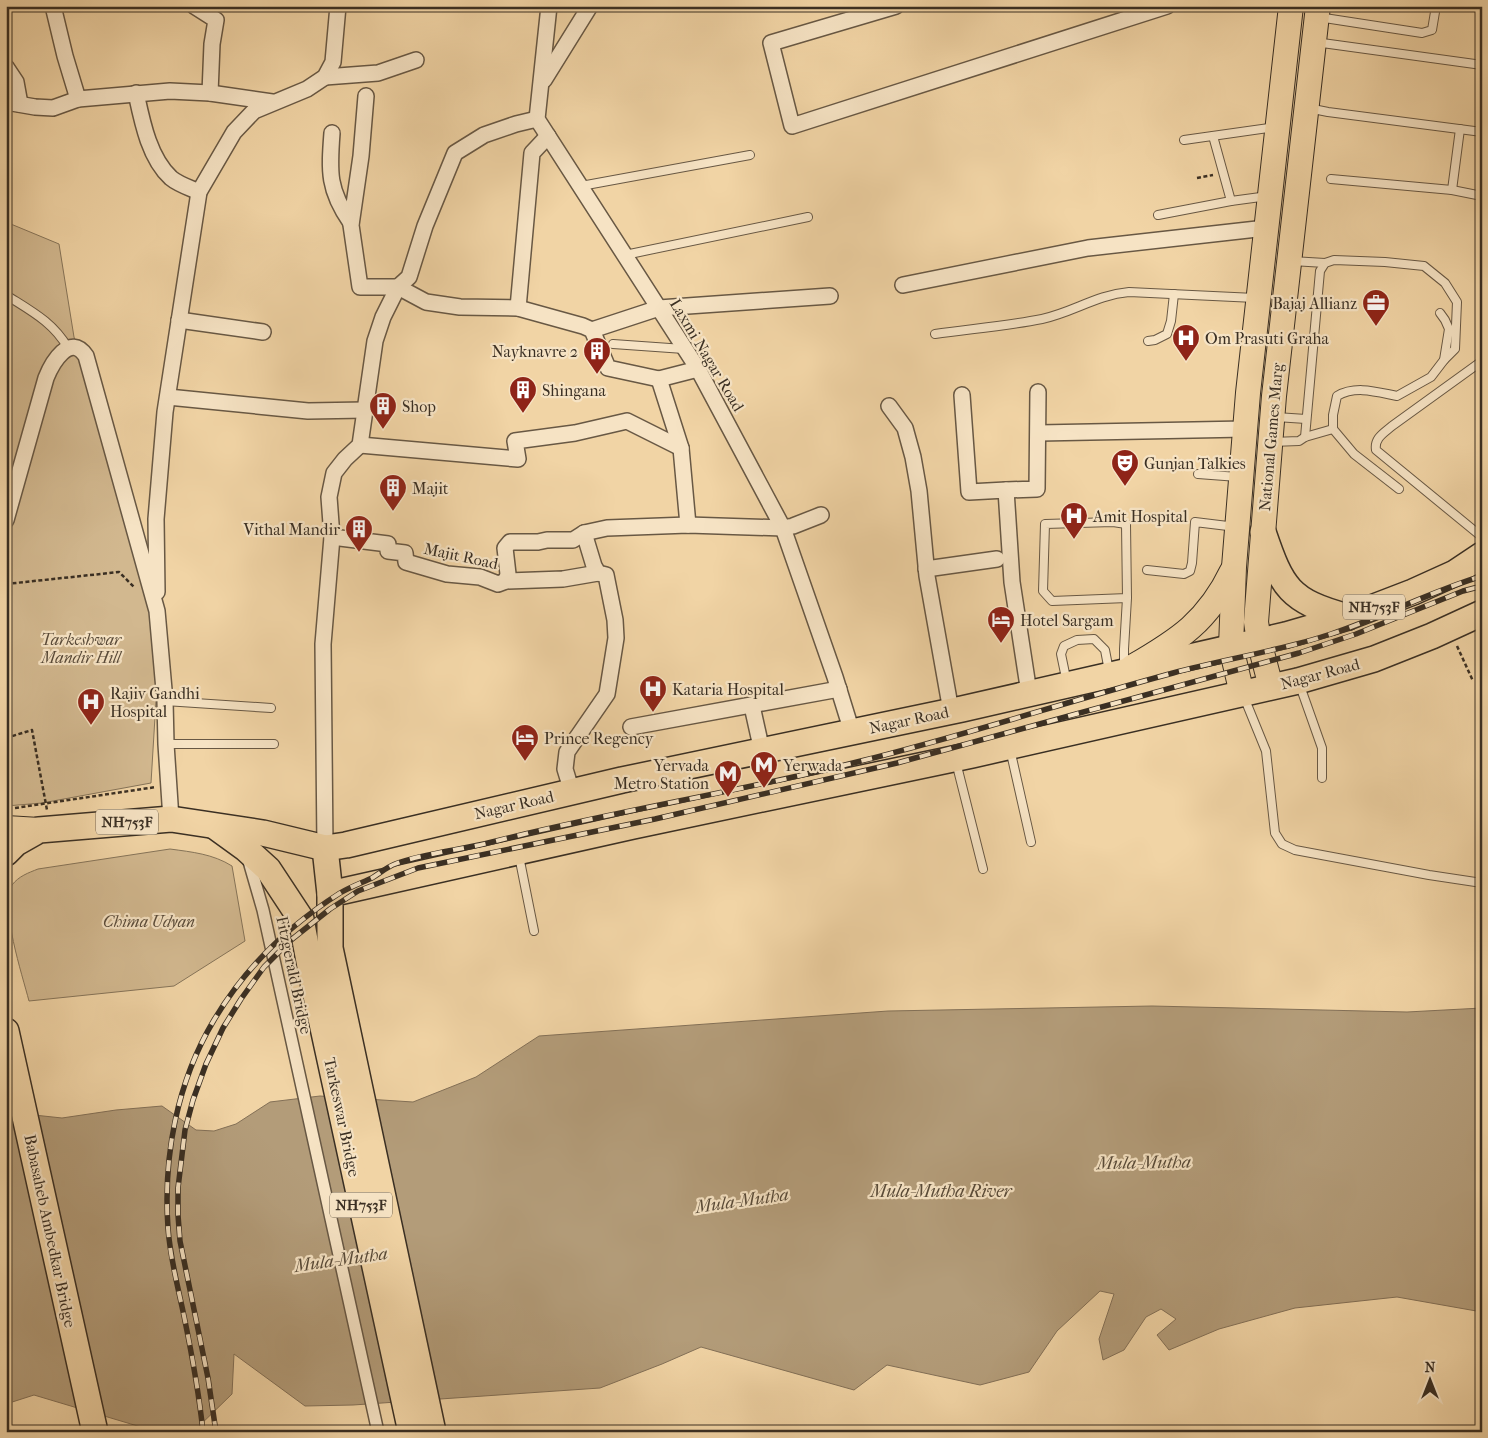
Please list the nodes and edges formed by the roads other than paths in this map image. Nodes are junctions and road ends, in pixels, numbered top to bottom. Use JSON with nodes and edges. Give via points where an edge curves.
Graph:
{"nodes":[{"id":1,"x":53,"y":6,"type":"edge"},
{"id":2,"x":194,"y":6,"type":"edge"},
{"id":3,"x":338,"y":6,"type":"edge"},
{"id":4,"x":549,"y":6,"type":"edge"},
{"id":5,"x":590,"y":6,"type":"edge"},
{"id":6,"x":896,"y":6,"type":"edge"},
{"id":7,"x":1166,"y":6,"type":"edge"},
{"id":8,"x":1291,"y":6,"type":"edge"},
{"id":9,"x":1436,"y":6,"type":"edge"},
{"id":10,"x":1317,"y":11,"type":"edge"},
{"id":11,"x":1313,"y":42,"type":"junction"},
{"id":12,"x":416,"y":60,"type":"dead end"},
{"id":13,"x":1482,"y":65,"type":"edge"},
{"id":14,"x":6,"y":67,"type":"edge"},
{"id":15,"x":325,"y":77,"type":"junction"},
{"id":16,"x":542,"y":84,"type":"junction"},
{"id":17,"x":136,"y":93,"type":"junction"},
{"id":18,"x":210,"y":93,"type":"junction"},
{"id":19,"x":366,"y":96,"type":"dead end"},
{"id":20,"x":78,"y":99,"type":"junction"},
{"id":21,"x":272,"y":102,"type":"junction"},
{"id":22,"x":13,"y":103,"type":"edge"},
{"id":23,"x":1306,"y":107,"type":"junction"},
{"id":24,"x":537,"y":120,"type":"junction"},
{"id":25,"x":1277,"y":127,"type":"junction"},
{"id":26,"x":1460,"y":129,"type":"junction"},
{"id":27,"x":1482,"y":132,"type":"edge"},
{"id":28,"x":332,"y":134,"type":"dead end"},
{"id":29,"x":548,"y":136,"type":"junction"},
{"id":30,"x":1213,"y":136,"type":"junction"},
{"id":31,"x":1184,"y":140,"type":"dead end"},
{"id":32,"x":750,"y":155,"type":"dead end"},
{"id":33,"x":1330,"y":179,"type":"dead end"},
{"id":34,"x":581,"y":186,"type":"junction"},
{"id":35,"x":1452,"y":190,"type":"junction"},
{"id":36,"x":198,"y":192,"type":"junction"},
{"id":37,"x":1270,"y":196,"type":"junction"},
{"id":38,"x":1482,"y":196,"type":"edge"},
{"id":39,"x":1231,"y":200,"type":"junction"},
{"id":40,"x":1158,"y":215,"type":"dead end"},
{"id":41,"x":808,"y":217,"type":"dead end"},
{"id":42,"x":351,"y":223,"type":"junction"},
{"id":43,"x":1266,"y":228,"type":"junction"},
{"id":44,"x":625,"y":255,"type":"junction"},
{"id":45,"x":1290,"y":261,"type":"junction"},
{"id":46,"x":1324,"y":263,"type":"junction"},
{"id":47,"x":903,"y":285,"type":"dead end"},
{"id":48,"x":398,"y":287,"type":"junction"},
{"id":49,"x":1174,"y":294,"type":"junction"},
{"id":50,"x":6,"y":295,"type":"edge"},
{"id":51,"x":830,"y":296,"type":"dead end"},
{"id":52,"x":1258,"y":298,"type":"junction"},
{"id":53,"x":518,"y":308,"type":"junction"},
{"id":54,"x":659,"y":308,"type":"junction"},
{"id":55,"x":1440,"y":313,"type":"dead end"},
{"id":56,"x":179,"y":320,"type":"junction"},
{"id":57,"x":592,"y":330,"type":"junction"},
{"id":58,"x":263,"y":332,"type":"dead end"},
{"id":59,"x":935,"y":334,"type":"dead end"},
{"id":60,"x":1148,"y":341,"type":"dead end"},
{"id":61,"x":613,"y":344,"type":"dead end"},
{"id":62,"x":68,"y":348,"type":"junction"},
{"id":63,"x":684,"y":349,"type":"junction"},
{"id":64,"x":1444,"y":360,"type":"junction"},
{"id":65,"x":1482,"y":361,"type":"edge"},
{"id":66,"x":698,"y":369,"type":"junction"},
{"id":67,"x":659,"y":379,"type":"junction"},
{"id":68,"x":1038,"y":392,"type":"dead end"},
{"id":69,"x":962,"y":394,"type":"dead end"},
{"id":70,"x":168,"y":397,"type":"junction"},
{"id":71,"x":889,"y":406,"type":"dead end"},
{"id":72,"x":365,"y":410,"type":"junction"},
{"id":73,"x":1272,"y":417,"type":"junction"},
{"id":74,"x":1306,"y":419,"type":"junction"},
{"id":75,"x":1245,"y":429,"type":"junction"},
{"id":76,"x":1333,"y":429,"type":"junction"},
{"id":77,"x":1039,"y":433,"type":"junction"},
{"id":78,"x":1304,"y":437,"type":"junction"},
{"id":79,"x":1270,"y":442,"type":"junction"},
{"id":80,"x":360,"y":445,"type":"junction"},
{"id":81,"x":681,"y":448,"type":"junction"},
{"id":82,"x":1198,"y":474,"type":"dead end"},
{"id":83,"x":1241,"y":477,"type":"junction"},
{"id":84,"x":1399,"y":489,"type":"dead end"},
{"id":85,"x":1006,"y":490,"type":"junction"},
{"id":86,"x":821,"y":515,"type":"dead end"},
{"id":87,"x":6,"y":520,"type":"edge"},
{"id":88,"x":688,"y":525,"type":"junction"},
{"id":89,"x":1237,"y":527,"type":"junction"},
{"id":90,"x":783,"y":528,"type":"junction"},
{"id":91,"x":1263,"y":532,"type":"junction"},
{"id":92,"x":584,"y":533,"type":"junction"},
{"id":93,"x":332,"y":537,"type":"junction"},
{"id":94,"x":1482,"y":537,"type":"edge"},
{"id":95,"x":1482,"y":554,"type":"edge"},
{"id":96,"x":996,"y":559,"type":"dead end"},
{"id":97,"x":1234,"y":567,"type":"junction"},
{"id":98,"x":926,"y":568,"type":"junction"},
{"id":99,"x":1147,"y":570,"type":"dead end"},
{"id":100,"x":598,"y":573,"type":"junction"},
{"id":101,"x":506,"y":581,"type":"junction"},
{"id":102,"x":1127,"y":598,"type":"junction"},
{"id":103,"x":157,"y":611,"type":"junction"},
{"id":104,"x":1481,"y":615,"type":"edge"},
{"id":105,"x":1348,"y":617,"type":"junction"},
{"id":106,"x":1259,"y":641,"type":"junction"},
{"id":107,"x":1231,"y":648,"type":"junction"},
{"id":108,"x":1117,"y":673,"type":"junction"},
{"id":109,"x":1298,"y":681,"type":"junction"},
{"id":110,"x":1068,"y":685,"type":"junction"},
{"id":111,"x":1271,"y":687,"type":"junction"},
{"id":112,"x":839,"y":690,"type":"junction"},
{"id":113,"x":1029,"y":693,"type":"junction"},
{"id":114,"x":1242,"y":694,"type":"junction"},
{"id":115,"x":165,"y":701,"type":"junction"},
{"id":116,"x":752,"y":706,"type":"junction"},
{"id":117,"x":271,"y":708,"type":"dead end"},
{"id":118,"x":950,"y":711,"type":"junction"},
{"id":119,"x":631,"y":727,"type":"dead end"},
{"id":120,"x":852,"y":732,"type":"junction"},
{"id":121,"x":166,"y":744,"type":"junction"},
{"id":122,"x":274,"y":744,"type":"dead end"},
{"id":123,"x":1009,"y":747,"type":"junction"},
{"id":124,"x":762,"y":751,"type":"junction"},
{"id":125,"x":955,"y":759,"type":"junction"},
{"id":126,"x":1322,"y":778,"type":"dead end"},
{"id":127,"x":572,"y":792,"type":"junction"},
{"id":128,"x":10,"y":818,"type":"edge"},
{"id":129,"x":171,"y":819,"type":"junction"},
{"id":130,"x":215,"y":826,"type":"junction"},
{"id":131,"x":45,"y":830,"type":"junction"},
{"id":132,"x":1031,"y":842,"type":"dead end"},
{"id":133,"x":325,"y":848,"type":"junction"},
{"id":134,"x":246,"y":849,"type":"junction"},
{"id":135,"x":518,"y":851,"type":"junction"},
{"id":136,"x":6,"y":853,"type":"edge"},
{"id":137,"x":983,"y":869,"type":"dead end"},
{"id":138,"x":1482,"y":883,"type":"edge"},
{"id":139,"x":330,"y":894,"type":"junction"},
{"id":140,"x":534,"y":931,"type":"dead end"},
{"id":141,"x":319,"y":950,"type":"junction"},
{"id":142,"x":324,"y":978,"type":"junction"},
{"id":143,"x":6,"y":1031,"type":"edge"},
{"id":144,"x":94,"y":1432,"type":"edge"},
{"id":145,"x":378,"y":1432,"type":"edge"},
{"id":146,"x":411,"y":1432,"type":"edge"},
{"id":147,"x":433,"y":1432,"type":"edge"}],
"edges":[{"from":1,"to":20,"type":"street"},
{"from":2,"to":18,"type":"street","via":[[216,20]]},
{"from":3,"to":15,"type":"street","via":[[333,62]]},
{"from":4,"to":16,"type":"street"},
{"from":5,"to":16,"type":"street"},
{"from":6,"to":7,"type":"street","via":[[771,43],[792,126]]},
{"from":8,"to":25,"type":"main road","name":"National Games Marg"},
{"from":9,"to":10,"type":"lane","via":[[1432,30],[1422,33]]},
{"from":10,"to":11,"type":"main road","name":"National Games Marg"},
{"from":11,"to":13,"type":"lane"},
{"from":11,"to":23,"type":"main road","name":"National Games Marg"},
{"from":12,"to":15,"type":"street","via":[[378,73]]},
{"from":14,"to":22,"type":"street","via":[[16,82]]},
{"from":15,"to":21,"type":"street","via":[[307,89]]},
{"from":16,"to":24,"type":"street"},
{"from":17,"to":18,"type":"street"},
{"from":17,"to":20,"type":"street"},
{"from":17,"to":36,"type":"street","via":[[144,130],[156,157],[171,179]]},
{"from":18,"to":21,"type":"street"},
{"from":19,"to":42,"type":"street","via":[[362,156]]},
{"from":20,"to":22,"type":"street","via":[[53,108]]},
{"from":21,"to":36,"type":"street","via":[[254,110],[234,132]]},
{"from":23,"to":26,"type":"lane"},
{"from":23,"to":45,"type":"main road","name":"National Games Marg"},
{"from":24,"to":29,"type":"street","name":"Laxmi Nagar Road"},
{"from":24,"to":48,"type":"street","via":[[484,135],[455,153],[424,226],[409,277]]},
{"from":25,"to":30,"type":"lane"},
{"from":25,"to":37,"type":"main road","name":"National Games Marg"},
{"from":26,"to":27,"type":"lane"},
{"from":26,"to":35,"type":"lane"},
{"from":28,"to":42,"type":"street","via":[[331,180],[336,198]]},
{"from":29,"to":34,"type":"street","name":"Laxmi Nagar Road"},
{"from":29,"to":53,"type":"street","via":[[532,153]]},
{"from":30,"to":31,"type":"lane"},
{"from":30,"to":39,"type":"lane"},
{"from":32,"to":34,"type":"lane"},
{"from":33,"to":35,"type":"lane"},
{"from":34,"to":44,"type":"street","name":"Laxmi Nagar Road"},
{"from":35,"to":38,"type":"lane"},
{"from":36,"to":56,"type":"street"},
{"from":37,"to":39,"type":"lane"},
{"from":37,"to":43,"type":"main road","name":"National Games Marg"},
{"from":39,"to":40,"type":"lane"},
{"from":41,"to":44,"type":"lane"},
{"from":42,"to":48,"type":"street","via":[[360,287]]},
{"from":43,"to":47,"type":"street","via":[[1088,248]]},
{"from":43,"to":52,"type":"main road","name":"National Games Marg"},
{"from":44,"to":54,"type":"street","name":"Laxmi Nagar Road"},
{"from":45,"to":46,"type":"lane"},
{"from":45,"to":73,"type":"main road","name":"National Games Marg"},
{"from":46,"to":64,"type":"lane","via":[[1334,260],[1424,266],[1436,275],[1457,302],[1455,349]]},
{"from":46,"to":74,"type":"lane","via":[[1320,271]]},
{"from":48,"to":53,"type":"street","via":[[426,302],[460,308]]},
{"from":48,"to":72,"type":"street","via":[[375,341]]},
{"from":49,"to":52,"type":"lane"},
{"from":49,"to":59,"type":"lane","via":[[1113,294],[1042,319]]},
{"from":49,"to":60,"type":"lane","via":[[1167,334]]},
{"from":50,"to":62,"type":"lane","via":[[50,324]]},
{"from":51,"to":54,"type":"street"},
{"from":52,"to":75,"type":"main road","name":"National Games Marg"},
{"from":53,"to":57,"type":"street"},
{"from":54,"to":57,"type":"street"},
{"from":54,"to":63,"type":"street","name":"Laxmi Nagar Road"},
{"from":55,"to":64,"type":"lane","via":[[1449,329]]},
{"from":56,"to":58,"type":"street"},
{"from":56,"to":70,"type":"street"},
{"from":57,"to":67,"type":"street","via":[[608,368]]},
{"from":61,"to":63,"type":"lane"},
{"from":62,"to":87,"type":"street","via":[[51,365],[46,378]]},
{"from":62,"to":103,"type":"street","via":[[81,350],[86,356]]},
{"from":63,"to":66,"type":"street","name":"Laxmi Nagar Road"},
{"from":64,"to":76,"type":"lane","via":[[1431,377],[1397,396],[1368,390],[1346,391],[1338,396]]},
{"from":65,"to":94,"type":"lane","via":[[1379,436],[1375,445],[1376,450]]},
{"from":66,"to":67,"type":"street"},
{"from":66,"to":90,"type":"street","name":"Laxmi Nagar Road"},
{"from":67,"to":81,"type":"street"},
{"from":68,"to":77,"type":"street"},
{"from":69,"to":85,"type":"street","via":[[969,492]]},
{"from":70,"to":72,"type":"street","via":[[308,411]]},
{"from":70,"to":103,"type":"street","via":[[156,519]]},
{"from":71,"to":98,"type":"street","via":[[905,428],[912,457],[919,491]]},
{"from":72,"to":80,"type":"street"},
{"from":73,"to":74,"type":"lane"},
{"from":73,"to":79,"type":"main road","name":"National Games Marg"},
{"from":74,"to":78,"type":"lane"},
{"from":75,"to":77,"type":"street"},
{"from":75,"to":83,"type":"main road","name":"National Games Marg"},
{"from":76,"to":78,"type":"lane"},
{"from":76,"to":84,"type":"lane","via":[[1354,454]]},
{"from":77,"to":85,"type":"street","via":[[1037,489]]},
{"from":78,"to":79,"type":"lane","via":[[1299,441]]},
{"from":79,"to":91,"type":"main road","name":"National Games Marg"},
{"from":80,"to":81,"type":"street","via":[[518,460],[516,441],[575,433],[627,421]]},
{"from":80,"to":93,"type":"street","via":[[334,474],[329,497]]},
{"from":81,"to":88,"type":"street"},
{"from":82,"to":83,"type":"lane"},
{"from":83,"to":89,"type":"main road","name":"National Games Marg"},
{"from":85,"to":113,"type":"street","via":[[1014,596]]},
{"from":86,"to":90,"type":"street"},
{"from":88,"to":90,"type":"street"},
{"from":88,"to":92,"type":"street","via":[[607,528]]},
{"from":89,"to":97,"type":"main road","name":"National Games Marg"},
{"from":89,"to":99,"type":"lane","via":[[1194,522],[1190,571],[1184,574]]},
{"from":90,"to":112,"type":"street","name":"Laxmi Nagar Road"},
{"from":91,"to":105,"type":"highway","via":[[1275,566],[1291,591],[1321,610]]},
{"from":91,"to":106,"type":"main road","name":"National Games Marg","via":[[1256,622]]},
{"from":92,"to":100,"type":"street"},
{"from":92,"to":101,"type":"street","via":[[573,540],[510,542],[505,548]]},
{"from":93,"to":101,"type":"street","name":"Majit Road","via":[[388,544],[388,551],[405,553],[406,562],[447,574],[480,577],[498,584]]},
{"from":93,"to":133,"type":"street","via":[[323,644]]},
{"from":95,"to":105,"type":"highway","name":"Nagar Road","number":"NH753F","via":[[1447,577]]},
{"from":96,"to":98,"type":"street"},
{"from":97,"to":107,"type":"main road","name":"National Games Marg"},
{"from":97,"to":108,"type":"main road","via":[[1224,589],[1186,633]]},
{"from":98,"to":118,"type":"street"},
{"from":100,"to":101,"type":"street","name":"Majit Road","via":[[563,579]]},
{"from":100,"to":127,"type":"street","via":[[606,575],[616,638],[607,694],[567,752],[565,769]]},
{"from":102,"to":102,"type":"lane","via":[[1126,524],[1045,524],[1043,591],[1052,601]]},
{"from":102,"to":108,"type":"lane","via":[[1124,649]]},
{"from":103,"to":115,"type":"street"},
{"from":104,"to":109,"type":"highway","name":"Nagar Road","via":[[1374,659]]},
{"from":105,"to":106,"type":"highway","name":"Nagar Road","number":"NH753F"},
{"from":106,"to":107,"type":"highway","name":"Nagar Road","number":"NH753F"},
{"from":106,"to":111,"type":"main road","name":"National Games Marg"},
{"from":107,"to":108,"type":"highway","name":"Nagar Road","number":"NH753F"},
{"from":107,"to":114,"type":"main road","name":"National Games Marg"},
{"from":108,"to":110,"type":"highway","name":"Nagar Road","number":"NH753F"},
{"from":108,"to":110,"type":"lane","via":[[1105,650],[1094,639],[1077,640],[1064,646],[1060,654]]},
{"from":109,"to":111,"type":"highway","name":"Nagar Road"},
{"from":109,"to":126,"type":"lane","via":[[1322,748]]},
{"from":110,"to":113,"type":"highway","name":"Nagar Road","number":"NH753F"},
{"from":111,"to":114,"type":"highway","name":"Nagar Road"},
{"from":112,"to":116,"type":"street"},
{"from":112,"to":120,"type":"street","name":"Laxmi Nagar Road"},
{"from":113,"to":118,"type":"highway","name":"Nagar Road","number":"NH753F"},
{"from":114,"to":123,"type":"highway","name":"Nagar Road"},
{"from":114,"to":138,"type":"lane","via":[[1266,751],[1275,833],[1282,844],[1295,850]]},
{"from":115,"to":117,"type":"lane"},
{"from":115,"to":121,"type":"street"},
{"from":116,"to":119,"type":"street"},
{"from":116,"to":124,"type":"street"},
{"from":118,"to":120,"type":"highway","name":"Nagar Road","number":"NH753F"},
{"from":120,"to":124,"type":"highway","name":"Nagar Road","number":"NH753F"},
{"from":121,"to":122,"type":"lane"},
{"from":121,"to":129,"type":"street"},
{"from":123,"to":125,"type":"highway","name":"Nagar Road"},
{"from":123,"to":132,"type":"lane"},
{"from":124,"to":127,"type":"highway","name":"Nagar Road","number":"NH753F"},
{"from":125,"to":135,"type":"highway","name":"Nagar Road"},
{"from":125,"to":137,"type":"lane"},
{"from":127,"to":133,"type":"highway","name":"Nagar Road","number":"NH753F"},
{"from":128,"to":131,"type":"main road"},
{"from":129,"to":130,"type":"highway","number":"NH753F"},
{"from":129,"to":131,"type":"highway","number":"NH753F"},
{"from":130,"to":133,"type":"highway","name":"Nagar Road","number":"NH753F","via":[[263,833]]},
{"from":130,"to":134,"type":"highway"},
{"from":131,"to":136,"type":"highway","number":"NH753F","via":[[16,843]]},
{"from":133,"to":139,"type":"highway"},
{"from":134,"to":141,"type":"highway","via":[[268,869]]},
{"from":134,"to":145,"type":"street","name":"Fitzgerald Bridge","via":[[263,910]]},
{"from":135,"to":139,"type":"highway","name":"Nagar Road"},
{"from":135,"to":140,"type":"lane"},
{"from":139,"to":141,"type":"highway"},
{"from":141,"to":142,"type":"highway"},
{"from":142,"to":146,"type":"highway","name":"Tarkeswar Bridge","number":"NH753F"},
{"from":142,"to":147,"type":"highway","name":"Tarkeswar Bridge"},
{"from":143,"to":144,"type":"highway","name":"Babasaheb Ambedkar Bridge"}]}
